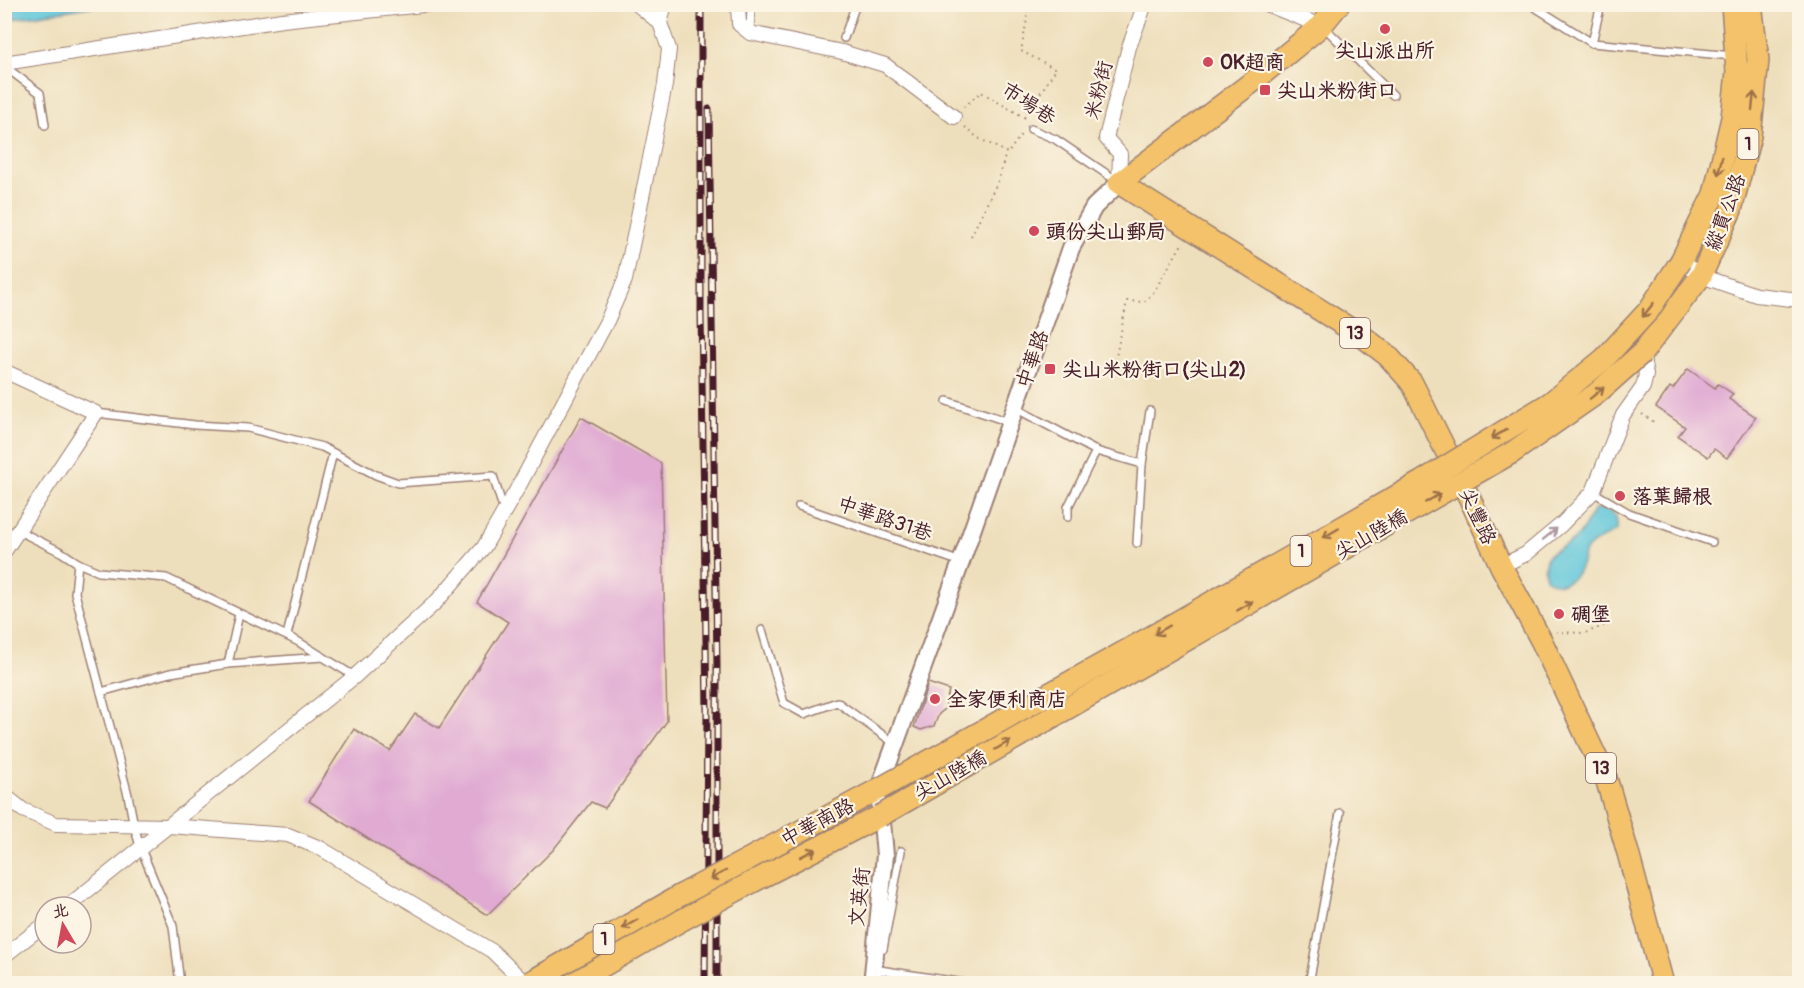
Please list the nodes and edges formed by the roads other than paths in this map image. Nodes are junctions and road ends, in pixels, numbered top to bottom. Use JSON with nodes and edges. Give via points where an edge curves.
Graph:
{"nodes":[{"id":1,"x":432,"y":4,"type":"edge"},
{"id":2,"x":637,"y":4,"type":"edge"},
{"id":3,"x":665,"y":4,"type":"edge"},
{"id":4,"x":738,"y":4,"type":"edge"},
{"id":5,"x":750,"y":4,"type":"edge"},
{"id":6,"x":856,"y":4,"type":"edge"},
{"id":7,"x":1144,"y":4,"type":"edge"},
{"id":8,"x":1266,"y":4,"type":"edge"},
{"id":9,"x":1339,"y":4,"type":"edge"},
{"id":10,"x":1530,"y":4,"type":"edge"},
{"id":11,"x":1601,"y":4,"type":"edge"},
{"id":12,"x":1732,"y":4,"type":"edge"},
{"id":13,"x":1751,"y":4,"type":"edge"},
{"id":14,"x":660,"y":23,"type":"junction"},
{"id":15,"x":1321,"y":26,"type":"junction"},
{"id":16,"x":750,"y":33,"type":"junction"},
{"id":17,"x":844,"y":38,"type":"dead end"},
{"id":18,"x":1592,"y":44,"type":"junction"},
{"id":19,"x":1736,"y":56,"type":"junction"},
{"id":20,"x":4,"y":65,"type":"edge"},
{"id":21,"x":1393,"y":95,"type":"dead end"},
{"id":22,"x":954,"y":117,"type":"road end"},
{"id":23,"x":45,"y":125,"type":"dead end"},
{"id":24,"x":1031,"y":129,"type":"road end"},
{"id":25,"x":1119,"y":183,"type":"junction"},
{"id":26,"x":1681,"y":261,"type":"junction"},
{"id":27,"x":1701,"y":276,"type":"junction"},
{"id":28,"x":1800,"y":300,"type":"edge"},
{"id":29,"x":1642,"y":353,"type":"junction"},
{"id":30,"x":4,"y":371,"type":"edge"},
{"id":31,"x":947,"y":401,"type":"dead end"},
{"id":32,"x":1150,"y":411,"type":"dead end"},
{"id":33,"x":96,"y":413,"type":"junction"},
{"id":34,"x":1012,"y":415,"type":"junction"},
{"id":35,"x":1096,"y":451,"type":"junction"},
{"id":36,"x":333,"y":453,"type":"junction"},
{"id":37,"x":1142,"y":464,"type":"junction"},
{"id":38,"x":1593,"y":492,"type":"junction"},
{"id":39,"x":799,"y":506,"type":"dead end"},
{"id":40,"x":505,"y":512,"type":"junction"},
{"id":41,"x":1068,"y":517,"type":"dead end"},
{"id":42,"x":19,"y":531,"type":"junction"},
{"id":43,"x":1712,"y":542,"type":"dead end"},
{"id":44,"x":1137,"y":543,"type":"dead end"},
{"id":45,"x":4,"y":552,"type":"edge"},
{"id":46,"x":961,"y":562,"type":"junction"},
{"id":47,"x":78,"y":563,"type":"junction"},
{"id":48,"x":1501,"y":566,"type":"junction"},
{"id":49,"x":238,"y":614,"type":"junction"},
{"id":50,"x":762,"y":630,"type":"dead end"},
{"id":51,"x":287,"y":635,"type":"junction"},
{"id":52,"x":324,"y":657,"type":"junction"},
{"id":53,"x":228,"y":664,"type":"junction"},
{"id":54,"x":354,"y":676,"type":"junction"},
{"id":55,"x":101,"y":692,"type":"junction"},
{"id":56,"x":896,"y":745,"type":"junction"},
{"id":57,"x":879,"y":789,"type":"junction"},
{"id":58,"x":4,"y":795,"type":"edge"},
{"id":59,"x":1340,"y":813,"type":"dead end"},
{"id":60,"x":880,"y":816,"type":"junction"},
{"id":61,"x":134,"y":826,"type":"junction"},
{"id":62,"x":169,"y":826,"type":"junction"},
{"id":63,"x":141,"y":849,"type":"junction"},
{"id":64,"x":901,"y":851,"type":"dead end"},
{"id":65,"x":82,"y":895,"type":"edge"},
{"id":66,"x":33,"y":933,"type":"edge"},
{"id":67,"x":4,"y":956,"type":"edge"},
{"id":68,"x":872,"y":976,"type":"edge"},
{"id":69,"x":951,"y":982,"type":"edge"},
{"id":70,"x":180,"y":984,"type":"edge"},
{"id":71,"x":527,"y":984,"type":"edge"},
{"id":72,"x":573,"y":984,"type":"edge"},
{"id":73,"x":971,"y":984,"type":"edge"},
{"id":74,"x":1309,"y":984,"type":"edge"},
{"id":75,"x":1663,"y":984,"type":"edge"}],
"edges":[{"from":1,"to":20,"type":"street","via":[[282,20]]},
{"from":2,"to":14,"type":"street"},
{"from":3,"to":14,"type":"street"},
{"from":4,"to":16,"type":"street","via":[[739,24]]},
{"from":5,"to":16,"type":"lane"},
{"from":6,"to":17,"type":"lane"},
{"from":7,"to":25,"type":"street","name":"米粉街","via":[[1106,138],[1120,154]]},
{"from":8,"to":15,"type":"street"},
{"from":9,"to":15,"type":"main road","name":"中華路"},
{"from":10,"to":18,"type":"lane"},
{"from":11,"to":18,"type":"lane"},
{"from":12,"to":19,"type":"main road","name":"縱貫公路","number":"1"},
{"from":27,"to":13,"type":"main road","name":"縱貫公路","number":"1","one_way":true,"via":[[1731,210],[1750,136],[1758,60]]},
{"from":14,"to":40,"type":"street","via":[[669,49],[625,280]]},
{"from":15,"to":21,"type":"lane"},
{"from":15,"to":25,"type":"main road","name":"中華路"},
{"from":16,"to":22,"type":"street","via":[[885,65]]},
{"from":18,"to":19,"type":"lane"},
{"from":19,"to":26,"type":"main road","name":"縱貫公路","number":"1","one_way":true,"via":[[1732,118],[1714,194]]},
{"from":20,"to":23,"type":"lane","via":[[40,93]]},
{"from":24,"to":25,"type":"lane","name":"市場巷","via":[[1055,139]]},
{"from":25,"to":34,"type":"street","name":"中華路","via":[[1094,207],[1071,248]]},
{"from":25,"to":48,"type":"main road","name":"尖豐路","number":"13","via":[[1388,356],[1412,383]]},
{"from":26,"to":27,"type":"street"},
{"from":26,"to":57,"type":"main road","name":"尖山陸橋","number":"1","one_way":true,"bridge":true,"via":[[1649,310],[1604,359],[1550,403],[1421,482]]},
{"from":27,"to":28,"type":"street","via":[[1756,295]]},
{"from":27,"to":29,"type":"main road","name":"尖山陸橋","number":"1"},
{"from":29,"to":38,"type":"street","via":[[1646,375],[1643,387],[1623,416]]},
{"from":60,"to":29,"type":"main road","name":"尖山陸橋","number":"1","one_way":true,"bridge":true,"via":[[1513,452],[1596,394]]},
{"from":30,"to":33,"type":"street"},
{"from":31,"to":34,"type":"lane"},
{"from":32,"to":37,"type":"lane"},
{"from":33,"to":36,"type":"lane","via":[[248,428]]},
{"from":33,"to":42,"type":"street"},
{"from":34,"to":35,"type":"lane"},
{"from":34,"to":46,"type":"street","name":"中華路"},
{"from":35,"to":37,"type":"lane"},
{"from":35,"to":41,"type":"lane","via":[[1068,507]]},
{"from":36,"to":40,"type":"lane","via":[[398,483],[493,476]]},
{"from":36,"to":51,"type":"lane"},
{"from":37,"to":44,"type":"lane"},
{"from":38,"to":43,"type":"lane","via":[[1629,513]]},
{"from":48,"to":38,"type":"street","one_way":true,"via":[[1526,554]]},
{"from":39,"to":46,"type":"lane","name":"中華路31巷"},
{"from":40,"to":54,"type":"street","via":[[484,547],[437,601]]},
{"from":42,"to":45,"type":"street"},
{"from":42,"to":47,"type":"lane"},
{"from":46,"to":56,"type":"street","name":"中華路"},
{"from":47,"to":49,"type":"lane","via":[[99,572],[166,578]]},
{"from":47,"to":55,"type":"lane","via":[[75,593]]},
{"from":48,"to":75,"type":"main road","name":"尖豐路","number":"13","via":[[1541,640],[1606,778]]},
{"from":49,"to":51,"type":"lane"},
{"from":49,"to":53,"type":"lane"},
{"from":50,"to":56,"type":"lane","via":[[784,703],[804,714],[837,702]]},
{"from":51,"to":52,"type":"lane"},
{"from":52,"to":53,"type":"lane"},
{"from":52,"to":54,"type":"lane"},
{"from":53,"to":55,"type":"lane","via":[[170,673]]},
{"from":54,"to":62,"type":"street"},
{"from":55,"to":61,"type":"lane"},
{"from":56,"to":57,"type":"street","name":"中華路"},
{"from":57,"to":60,"type":"street","name":"中華路"},
{"from":57,"to":71,"type":"main road","name":"中華南路","number":"1","one_way":true,"bridge":true,"via":[[681,895]]},
{"from":58,"to":61,"type":"street","via":[[23,810],[56,824]]},
{"from":59,"to":74,"type":"lane"},
{"from":60,"to":68,"type":"street","name":"文英街","via":[[885,855]]},
{"from":72,"to":60,"type":"main road","name":"中華南路","number":"1","one_way":true,"bridge":true,"via":[[682,920]]},
{"from":61,"to":62,"type":"street"},
{"from":61,"to":63,"type":"lane"},
{"from":62,"to":63,"type":"street"},
{"from":62,"to":71,"type":"street","via":[[288,835],[320,848],[492,951]]},
{"from":63,"to":65,"type":"street"},
{"from":63,"to":70,"type":"lane","via":[[173,926]]},
{"from":64,"to":68,"type":"lane","via":[[881,960]]},
{"from":66,"to":67,"type":"street"},
{"from":68,"to":69,"type":"lane"},
{"from":69,"to":73,"type":"lane"}]}
